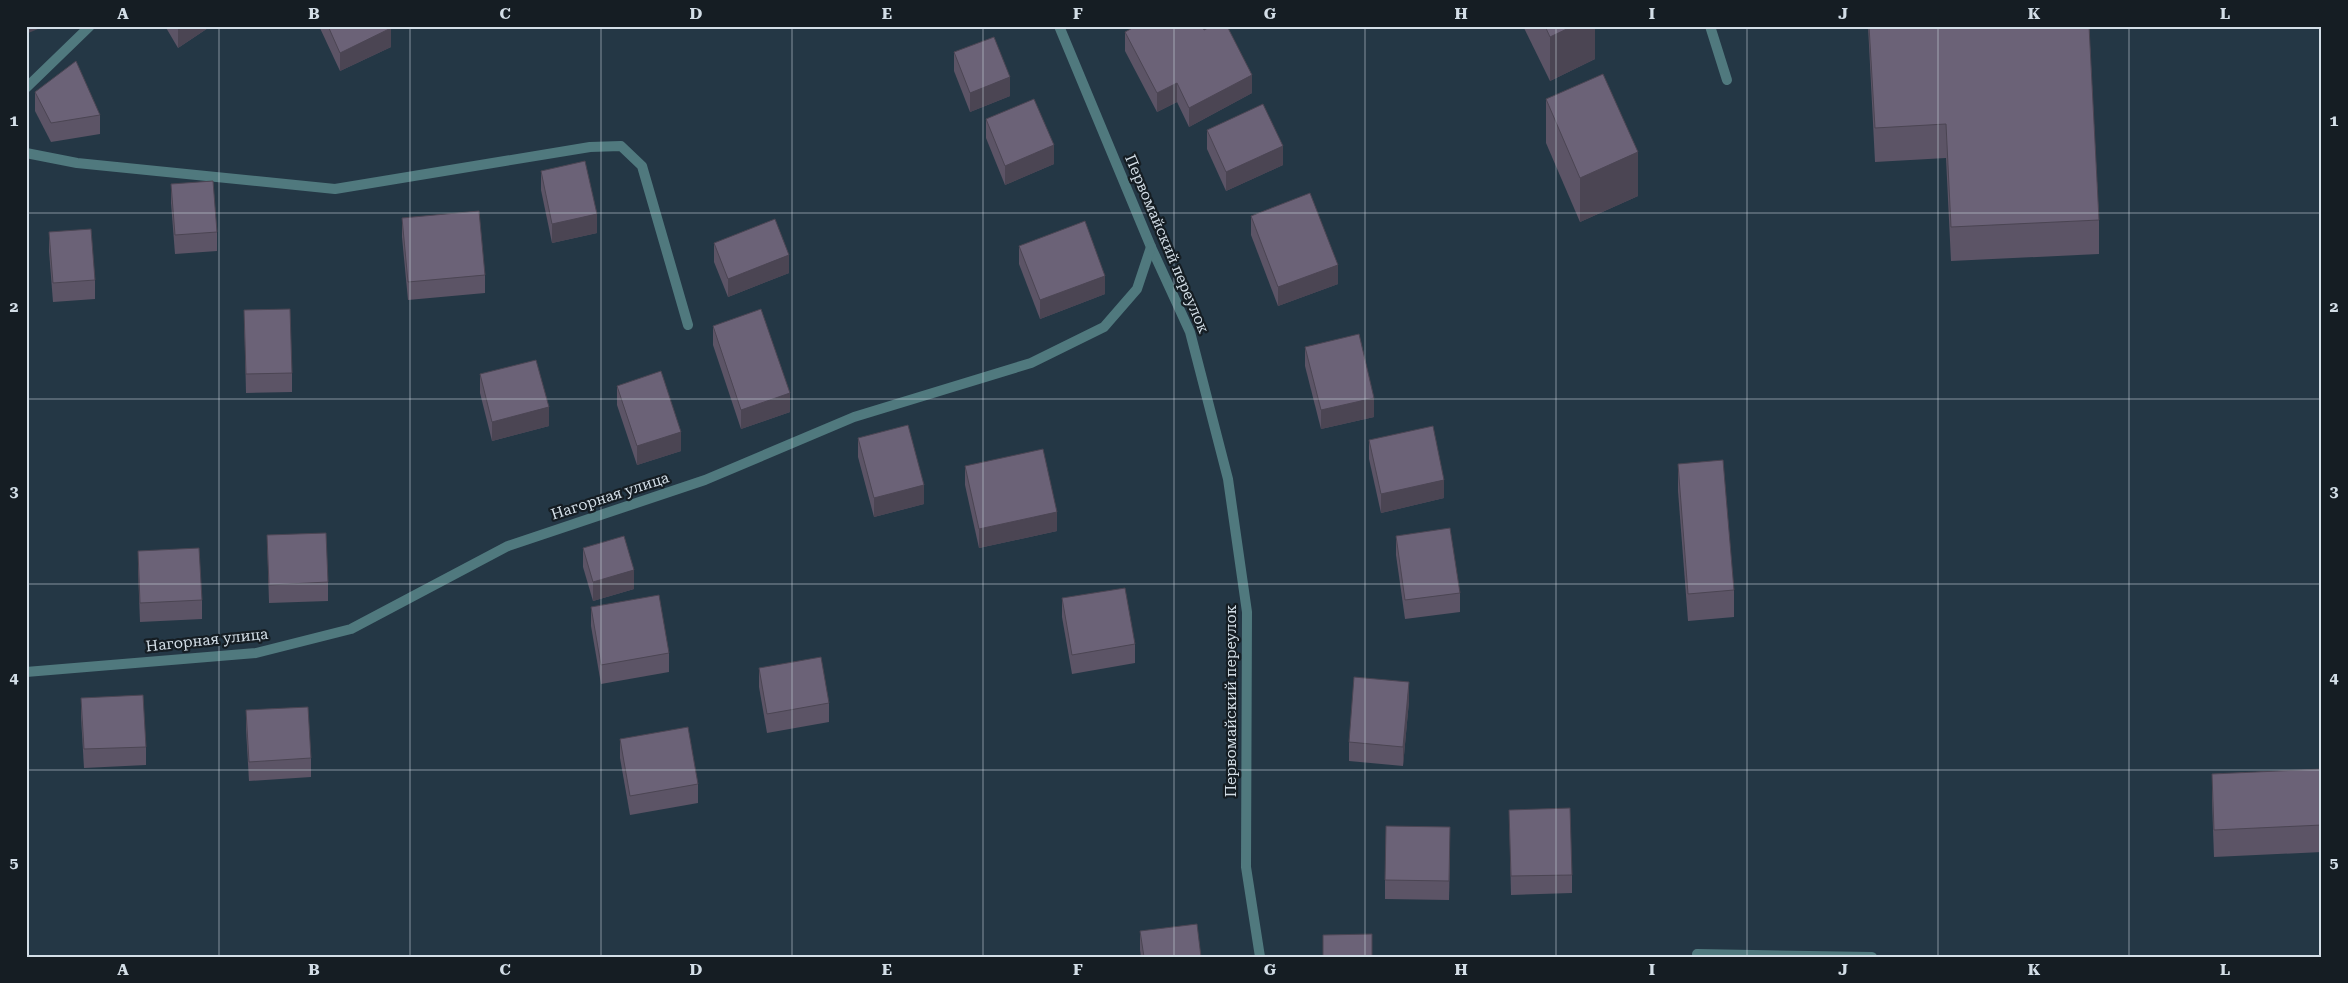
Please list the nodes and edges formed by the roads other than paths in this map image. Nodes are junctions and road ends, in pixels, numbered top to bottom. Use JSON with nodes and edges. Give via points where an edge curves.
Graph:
{"nodes":[{"id":1,"x":90,"y":26,"type":"edge"},
{"id":2,"x":1059,"y":26,"type":"edge"},
{"id":3,"x":1710,"y":26,"type":"edge"},
{"id":4,"x":1727,"y":80,"type":"dead end"},
{"id":5,"x":26,"y":88,"type":"edge"},
{"id":6,"x":26,"y":153,"type":"edge"},
{"id":7,"x":1151,"y":247,"type":"junction"},
{"id":8,"x":688,"y":325,"type":"dead end"},
{"id":9,"x":26,"y":672,"type":"edge"},
{"id":10,"x":1697,"y":954,"type":"dead end"},
{"id":11,"x":1260,"y":957,"type":"edge"},
{"id":12,"x":1872,"y":957,"type":"edge"}],
"edges":[{"from":1,"to":5,"type":"street"},
{"from":2,"to":7,"type":"street","name":"Первомайский переулок"},
{"from":3,"to":4,"type":"street"},
{"from":6,"to":8,"type":"street","via":[[77,163],[336,189],[590,147],[621,146],[642,166]]},
{"from":7,"to":9,"type":"street","name":"Нагорная улица","via":[[1137,289],[1104,327],[1039,359],[854,417],[705,480],[508,546],[351,628],[256,653]]},
{"from":7,"to":11,"type":"street","name":"Первомайский переулок","via":[[1190,332],[1228,479],[1247,612],[1246,868]]},
{"from":10,"to":12,"type":"street"}]}
